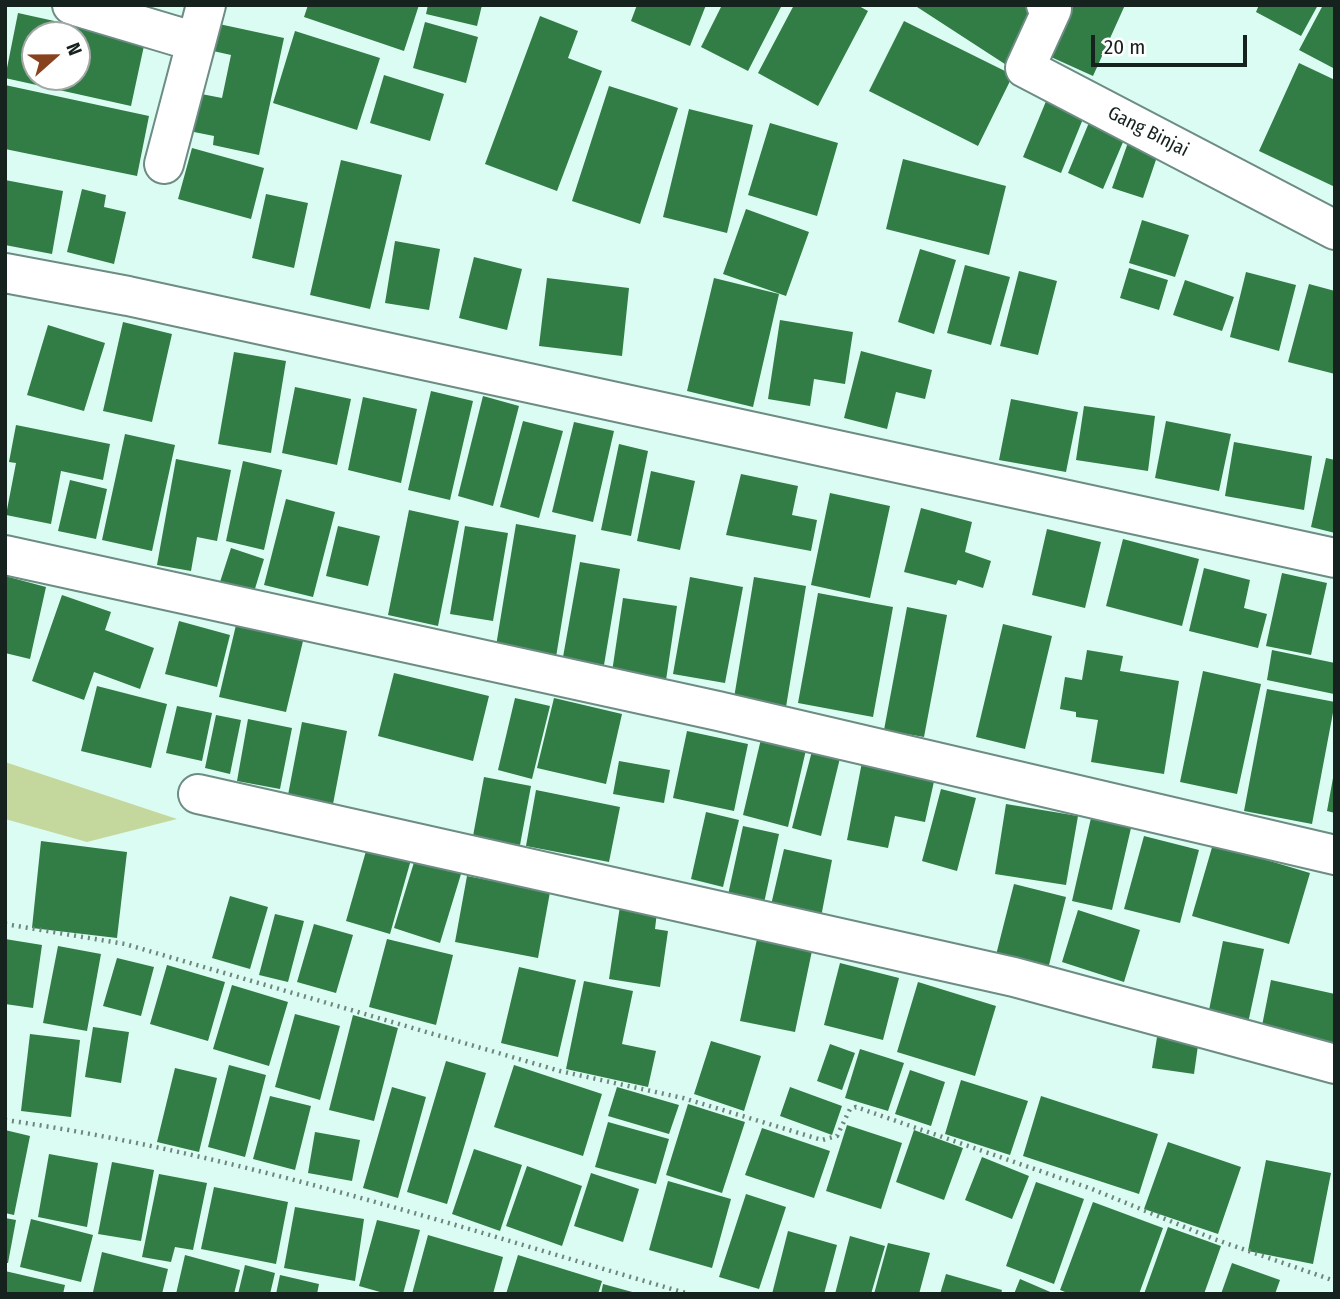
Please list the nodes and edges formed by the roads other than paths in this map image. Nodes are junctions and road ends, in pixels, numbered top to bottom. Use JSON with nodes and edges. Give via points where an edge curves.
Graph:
{"nodes":[{"id":1,"x":72,"y":5,"type":"edge"},
{"id":2,"x":206,"y":5,"type":"edge"},
{"id":3,"x":1046,"y":5,"type":"edge"},
{"id":4,"x":196,"y":42,"type":"junction"},
{"id":5,"x":163,"y":164,"type":"dead end"},
{"id":6,"x":1335,"y":230,"type":"edge"},
{"id":7,"x":5,"y":273,"type":"edge"},
{"id":8,"x":5,"y":555,"type":"edge"},
{"id":9,"x":1335,"y":558,"type":"edge"},
{"id":10,"x":198,"y":794,"type":"dead end"},
{"id":11,"x":1335,"y":855,"type":"edge"},
{"id":12,"x":1335,"y":1064,"type":"edge"}],
"edges":[{"from":1,"to":4,"type":"street"},
{"from":2,"to":4,"type":"street"},
{"from":3,"to":6,"type":"street","name":"Gang Binjai","via":[[1052,9],[1026,68]]},
{"from":4,"to":5,"type":"street"},
{"from":7,"to":9,"type":"street"},
{"from":8,"to":11,"type":"street","via":[[718,711]]},
{"from":10,"to":12,"type":"street","via":[[1014,977]]}]}
